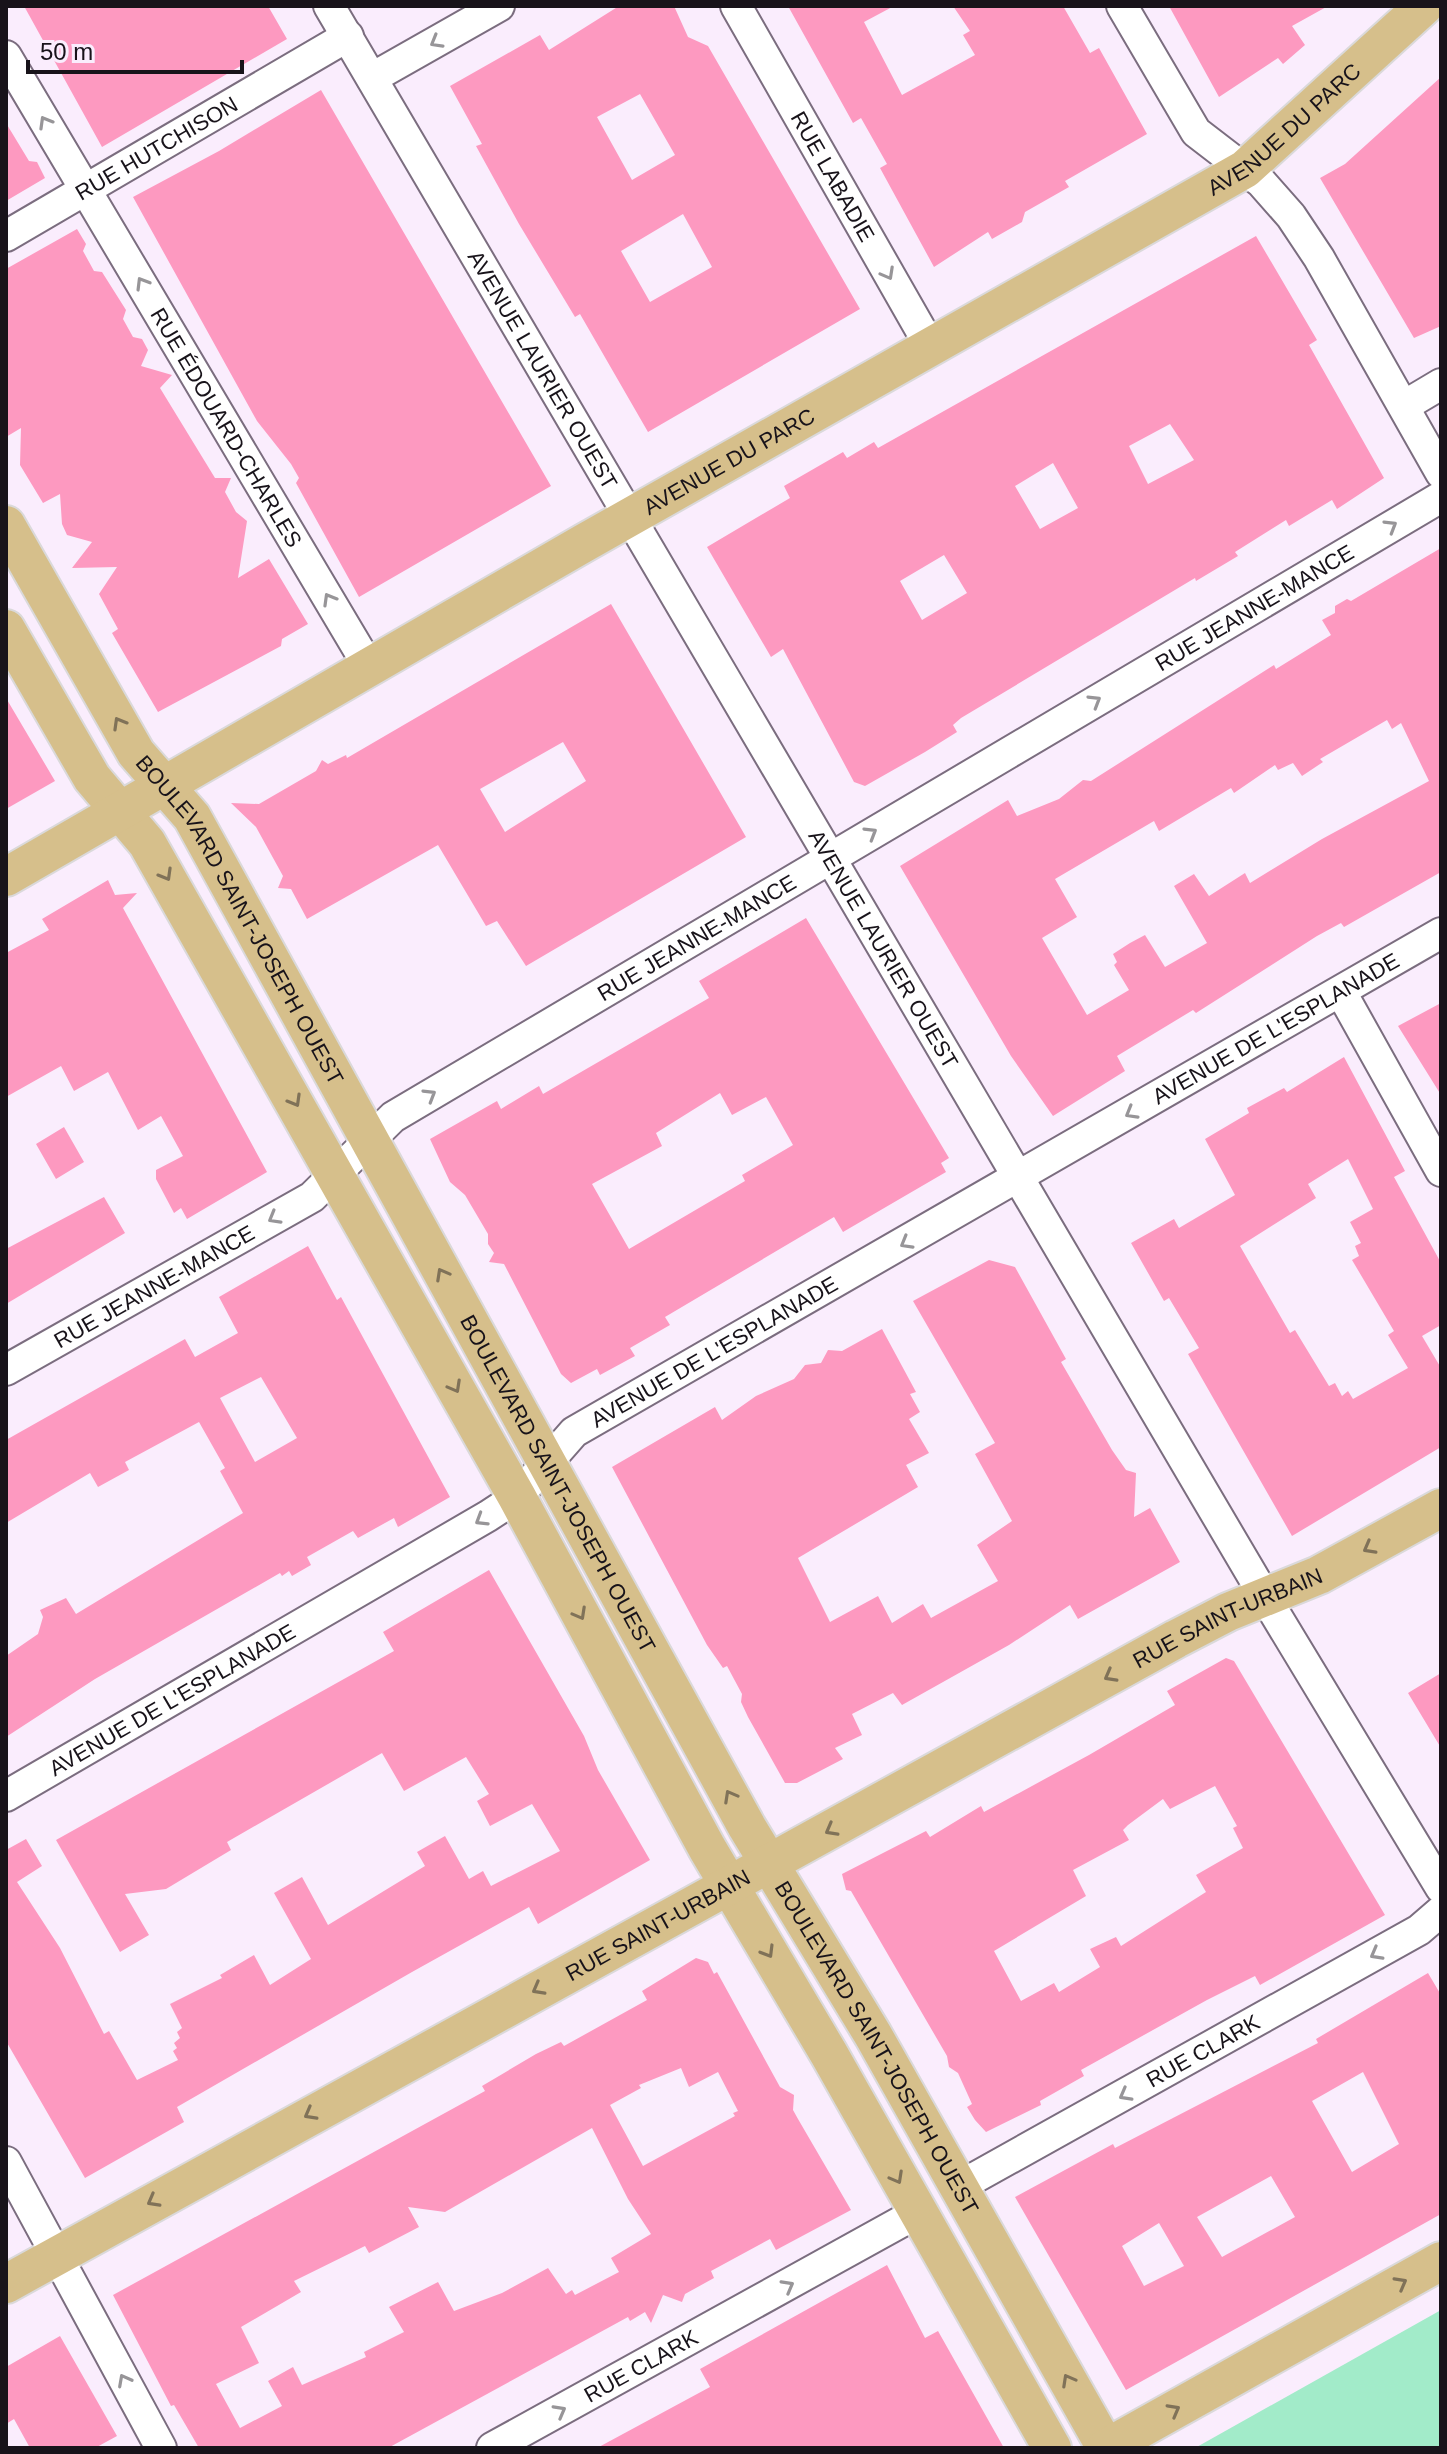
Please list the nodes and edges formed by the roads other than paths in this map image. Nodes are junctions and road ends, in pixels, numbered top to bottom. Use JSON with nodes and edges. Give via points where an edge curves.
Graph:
{"nodes":[{"id":1,"x":329,"y":6,"type":"edge"},
{"id":2,"x":499,"y":6,"type":"edge"},
{"id":3,"x":736,"y":6,"type":"edge"},
{"id":4,"x":1122,"y":6,"type":"edge"},
{"id":5,"x":1424,"y":6,"type":"edge"},
{"id":6,"x":348,"y":36,"type":"junction"},
{"id":7,"x":6,"y":56,"type":"edge"},
{"id":8,"x":372,"y":78,"type":"junction"},
{"id":9,"x":1245,"y":169,"type":"junction"},
{"id":10,"x":84,"y":188,"type":"junction"},
{"id":11,"x":6,"y":236,"type":"edge"},
{"id":12,"x":930,"y":346,"type":"junction"},
{"id":13,"x":1441,"y":384,"type":"edge"},
{"id":14,"x":1404,"y":406,"type":"junction"},
{"id":15,"x":1441,"y":473,"type":"edge"},
{"id":16,"x":1441,"y":497,"type":"edge"},
{"id":17,"x":630,"y":517,"type":"junction"},
{"id":18,"x":6,"y":525,"type":"edge"},
{"id":19,"x":6,"y":629,"type":"edge"},
{"id":20,"x":369,"y":667,"type":"junction"},
{"id":21,"x":165,"y":786,"type":"junction"},
{"id":22,"x":121,"y":811,"type":"junction"},
{"id":23,"x":830,"y":857,"type":"junction"},
{"id":24,"x":6,"y":877,"type":"edge"},
{"id":25,"x":1441,"y":933,"type":"edge"},
{"id":26,"x":1341,"y":992,"type":"junction"},
{"id":27,"x":367,"y":1139,"type":"junction"},
{"id":28,"x":1441,"y":1171,"type":"edge"},
{"id":29,"x":335,"y":1172,"type":"junction"},
{"id":30,"x":1019,"y":1178,"type":"junction"},
{"id":31,"x":6,"y":1370,"type":"edge"},
{"id":32,"x":548,"y":1463,"type":"junction"},
{"id":33,"x":517,"y":1497,"type":"junction"},
{"id":34,"x":1441,"y":1508,"type":"edge"},
{"id":35,"x":1265,"y":1597,"type":"junction"},
{"id":36,"x":6,"y":1796,"type":"edge"},
{"id":37,"x":770,"y":1863,"type":"junction"},
{"id":38,"x":729,"y":1885,"type":"junction"},
{"id":39,"x":1441,"y":1888,"type":"edge"},
{"id":40,"x":1441,"y":1911,"type":"edge"},
{"id":41,"x":6,"y":2162,"type":"edge"},
{"id":42,"x":960,"y":2186,"type":"junction"},
{"id":43,"x":917,"y":2213,"type":"junction"},
{"id":44,"x":56,"y":2254,"type":"junction"},
{"id":45,"x":1441,"y":2261,"type":"edge"},
{"id":46,"x":6,"y":2284,"type":"edge"},
{"id":47,"x":161,"y":2448,"type":"edge"},
{"id":48,"x":492,"y":2448,"type":"edge"},
{"id":49,"x":1052,"y":2448,"type":"edge"},
{"id":50,"x":1106,"y":2448,"type":"edge"}],
"edges":[{"from":1,"to":6,"type":"street","name":"AVENUE LAURIER OUEST"},
{"from":2,"to":8,"type":"street","one_way":true},
{"from":3,"to":12,"type":"street","name":"RUE LABADIE","one_way":true},
{"from":4,"to":9,"type":"street","via":[[1196,132]]},
{"from":5,"to":9,"type":"main road","name":"AVENUE DU PARC"},
{"from":6,"to":8,"type":"street","name":"AVENUE LAURIER OUEST"},
{"from":6,"to":10,"type":"street","name":"RUE HUTCHISON"},
{"from":10,"to":7,"type":"street","name":"RUE ÉDOUARD-CHARLES","one_way":true},
{"from":8,"to":17,"type":"street","name":"AVENUE LAURIER OUEST"},
{"from":9,"to":12,"type":"main road","name":"AVENUE DU PARC"},
{"from":9,"to":14,"type":"street","via":[[1291,216]]},
{"from":10,"to":11,"type":"street","name":"RUE HUTCHISON"},
{"from":20,"to":10,"type":"street","name":"RUE ÉDOUARD-CHARLES","one_way":true},
{"from":12,"to":17,"type":"main road","name":"AVENUE DU PARC"},
{"from":13,"to":14,"type":"street"},
{"from":14,"to":15,"type":"street"},
{"from":23,"to":16,"type":"street","name":"RUE JEANNE-MANCE","one_way":true},
{"from":17,"to":20,"type":"main road","name":"AVENUE DU PARC"},
{"from":17,"to":23,"type":"street","name":"AVENUE LAURIER OUEST"},
{"from":21,"to":18,"type":"main road","name":"BOULEVARD SAINT-JOSEPH OUEST","one_way":true,"via":[[136,753]]},
{"from":19,"to":22,"type":"main road","name":"BOULEVARD SAINT-JOSEPH OUEST","via":[[92,778]]},
{"from":20,"to":21,"type":"main road","name":"AVENUE DU PARC"},
{"from":21,"to":22,"type":"main road","name":"AVENUE DU PARC"},
{"from":21,"to":27,"type":"main road","name":"BOULEVARD SAINT-JOSEPH OUEST","via":[[192,817]]},
{"from":22,"to":24,"type":"main road","name":"AVENUE DU PARC"},
{"from":22,"to":29,"type":"main road","name":"BOULEVARD SAINT-JOSEPH OUEST","one_way":true,"via":[[147,843]]},
{"from":27,"to":23,"type":"street","name":"RUE JEANNE-MANCE","one_way":true,"via":[[393,1117]]},
{"from":23,"to":30,"type":"street","name":"AVENUE LAURIER OUEST"},
{"from":25,"to":26,"type":"street","name":"AVENUE DE L'ESPLANADE"},
{"from":26,"to":28,"type":"street"},
{"from":26,"to":30,"type":"street","name":"AVENUE DE L'ESPLANADE","one_way":true},
{"from":27,"to":29,"type":"street","name":"RUE JEANNE-MANCE"},
{"from":32,"to":27,"type":"main road","name":"BOULEVARD SAINT-JOSEPH OUEST","one_way":true},
{"from":29,"to":31,"type":"street","name":"RUE JEANNE-MANCE","one_way":true,"via":[[312,1197]]},
{"from":29,"to":33,"type":"main road","name":"BOULEVARD SAINT-JOSEPH OUEST","one_way":true},
{"from":30,"to":32,"type":"street","name":"AVENUE DE L'ESPLANADE","one_way":true,"via":[[574,1432]]},
{"from":30,"to":35,"type":"street","name":"AVENUE LAURIER OUEST"},
{"from":32,"to":33,"type":"street","name":"AVENUE DE L'ESPLANADE"},
{"from":37,"to":32,"type":"main road","name":"BOULEVARD SAINT-JOSEPH OUEST","one_way":true},
{"from":33,"to":36,"type":"street","name":"AVENUE DE L'ESPLANADE","one_way":true,"via":[[407,1566]]},
{"from":33,"to":38,"type":"main road","name":"BOULEVARD SAINT-JOSEPH OUEST","one_way":true},
{"from":34,"to":35,"type":"main road","name":"RUE SAINT-URBAIN","one_way":true,"via":[[1319,1575]]},
{"from":35,"to":37,"type":"main road","name":"RUE SAINT-URBAIN","one_way":true,"via":[[1176,1639]]},
{"from":35,"to":39,"type":"street","name":"AVENUE LAURIER OUEST"},
{"from":37,"to":38,"type":"main road","name":"RUE SAINT-URBAIN"},
{"from":37,"to":42,"type":"main road","name":"BOULEVARD SAINT-JOSEPH OUEST"},
{"from":38,"to":43,"type":"main road","name":"BOULEVARD SAINT-JOSEPH OUEST","one_way":true},
{"from":38,"to":44,"type":"main road","name":"RUE SAINT-URBAIN","one_way":true},
{"from":40,"to":42,"type":"street","name":"RUE CLARK","one_way":true,"via":[[1419,1930]]},
{"from":41,"to":44,"type":"street"},
{"from":50,"to":42,"type":"main road","name":"BOULEVARD SAINT-JOSEPH OUEST","one_way":true},
{"from":48,"to":43,"type":"street","name":"RUE CLARK","one_way":true},
{"from":43,"to":49,"type":"main road","name":"BOULEVARD SAINT-JOSEPH OUEST"},
{"from":44,"to":46,"type":"main road","name":"RUE SAINT-URBAIN"},
{"from":47,"to":44,"type":"street","one_way":true},
{"from":50,"to":45,"type":"main road","one_way":true}]}
